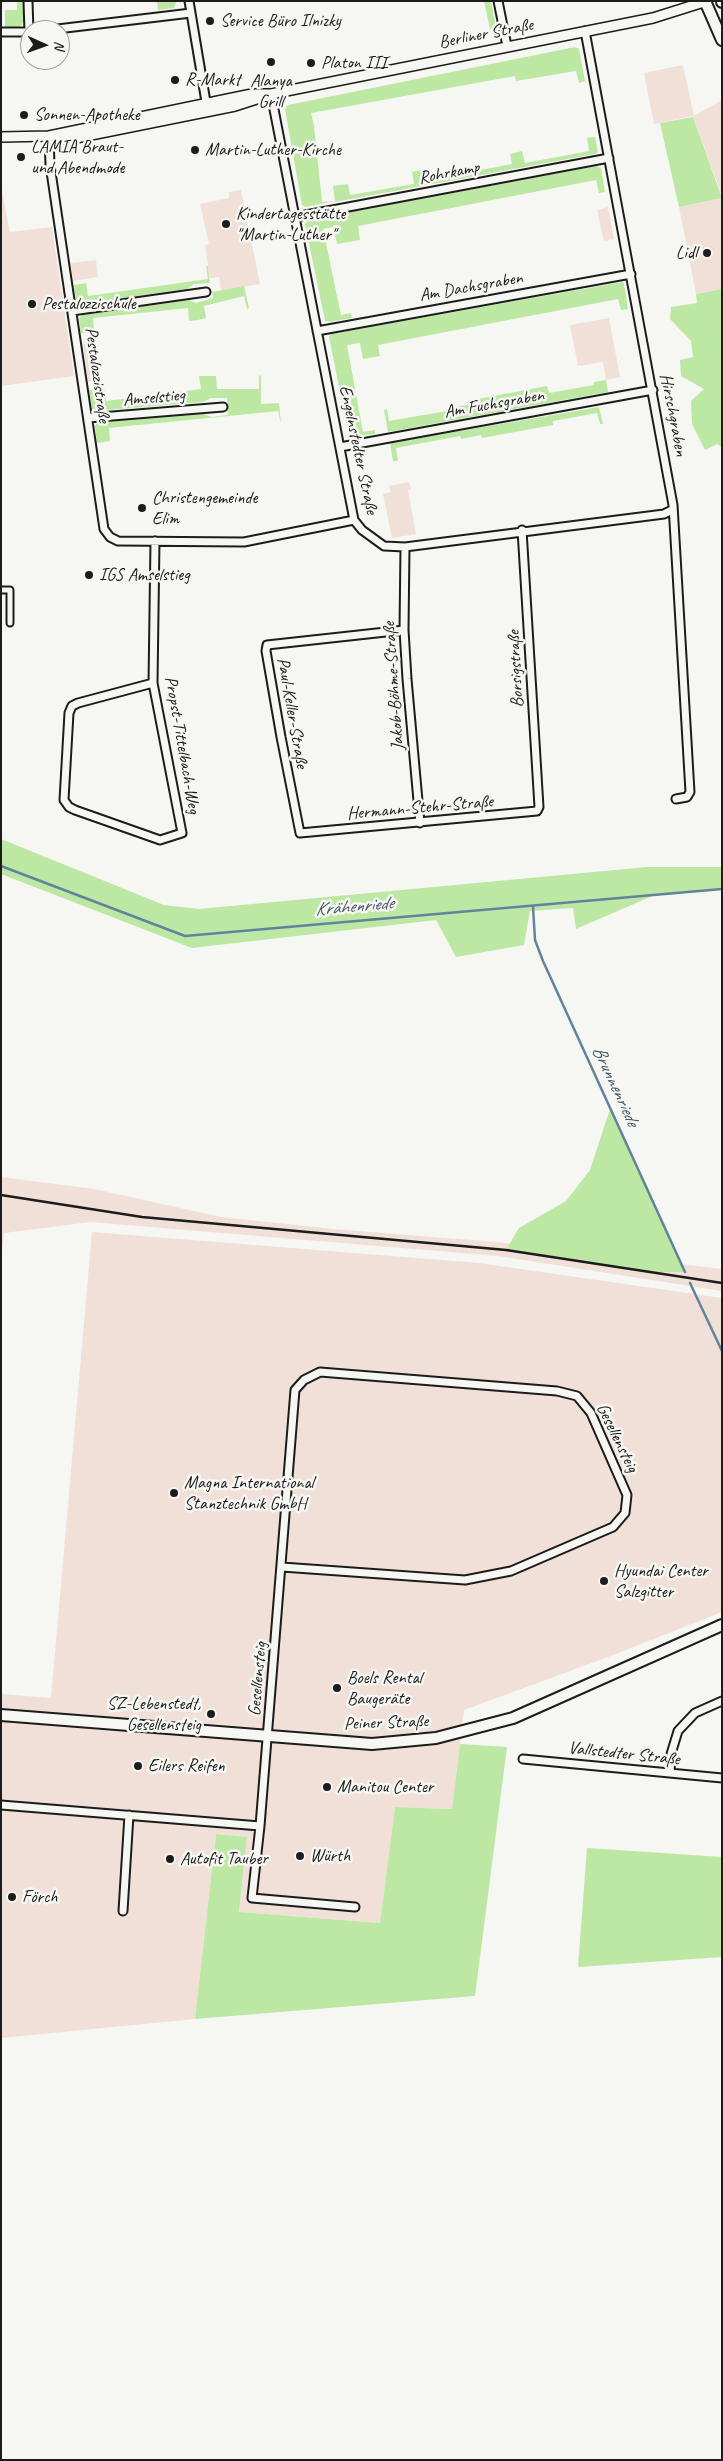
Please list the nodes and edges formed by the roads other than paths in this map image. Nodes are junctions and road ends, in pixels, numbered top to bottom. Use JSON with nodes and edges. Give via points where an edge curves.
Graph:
{"nodes":[{"id":1,"x":28,"y":1,"type":"edge"},
{"id":2,"x":189,"y":1,"type":"edge"},
{"id":3,"x":498,"y":1,"type":"edge"},
{"id":4,"x":706,"y":1,"type":"edge"},
{"id":5,"x":191,"y":13,"type":"junction"},
{"id":6,"x":29,"y":20,"type":"edge"},
{"id":7,"x":70,"y":28,"type":"edge"},
{"id":8,"x":585,"y":31,"type":"junction"},
{"id":9,"x":1,"y":32,"type":"edge"},
{"id":10,"x":20,"y":32,"type":"edge"},
{"id":11,"x":722,"y":40,"type":"edge"},
{"id":12,"x":507,"y":46,"type":"junction"},
{"id":13,"x":271,"y":94,"type":"junction"},
{"id":14,"x":207,"y":107,"type":"junction"},
{"id":15,"x":49,"y":136,"type":"junction"},
{"id":16,"x":1,"y":137,"type":"edge"},
{"id":17,"x":609,"y":158,"type":"junction"},
{"id":18,"x":295,"y":217,"type":"junction"},
{"id":19,"x":631,"y":274,"type":"junction"},
{"id":20,"x":206,"y":292,"type":"dead end"},
{"id":21,"x":72,"y":311,"type":"junction"},
{"id":22,"x":317,"y":331,"type":"junction"},
{"id":23,"x":653,"y":390,"type":"junction"},
{"id":24,"x":223,"y":407,"type":"dead end"},
{"id":25,"x":88,"y":418,"type":"junction"},
{"id":26,"x":340,"y":447,"type":"junction"},
{"id":27,"x":672,"y":510,"type":"junction"},
{"id":28,"x":354,"y":520,"type":"junction"},
{"id":29,"x":522,"y":530,"type":"junction"},
{"id":30,"x":155,"y":542,"type":"junction"},
{"id":31,"x":406,"y":547,"type":"junction"},
{"id":32,"x":1,"y":590,"type":"edge"},
{"id":33,"x":10,"y":623,"type":"dead end"},
{"id":34,"x":404,"y":630,"type":"junction"},
{"id":35,"x":154,"y":683,"type":"junction"},
{"id":36,"x":676,"y":799,"type":"dead end"},
{"id":37,"x":539,"y":806,"type":"joint"},
{"id":38,"x":420,"y":823,"type":"junction"},
{"id":39,"x":300,"y":833,"type":"joint"},
{"id":40,"x":282,"y":1567,"type":"junction"},
{"id":41,"x":722,"y":1625,"type":"edge"},
{"id":42,"x":722,"y":1701,"type":"edge"},
{"id":43,"x":1,"y":1714,"type":"edge"},
{"id":44,"x":267,"y":1735,"type":"junction"},
{"id":45,"x":523,"y":1759,"type":"dead end"},
{"id":46,"x":670,"y":1773,"type":"junction"},
{"id":47,"x":722,"y":1778,"type":"edge"},
{"id":48,"x":1,"y":1805,"type":"edge"},
{"id":49,"x":129,"y":1815,"type":"junction"},
{"id":50,"x":260,"y":1826,"type":"junction"},
{"id":51,"x":355,"y":1908,"type":"dead end"},
{"id":52,"x":123,"y":1912,"type":"dead end"}],
"edges":[{"from":1,"to":6,"type":"street"},
{"from":2,"to":5,"type":"street"},
{"from":3,"to":12,"type":"street"},
{"from":4,"to":8,"type":"street","name":"Berliner Straße","via":[[653,18]]},
{"from":4,"to":11,"type":"main road"},
{"from":5,"to":7,"type":"street"},
{"from":5,"to":14,"type":"street"},
{"from":8,"to":12,"type":"street","name":"Berliner Straße"},
{"from":8,"to":17,"type":"street","name":"Hirschgraben"},
{"from":9,"to":10,"type":"street"},
{"from":12,"to":13,"type":"street","name":"Berliner Straße"},
{"from":13,"to":14,"type":"street","name":"Berliner Straße","via":[[252,94]]},
{"from":13,"to":18,"type":"street","name":"Engelnstedter Straße"},
{"from":14,"to":15,"type":"street","name":"Berliner Straße","via":[[71,139]]},
{"from":15,"to":16,"type":"street","name":"Berliner Straße"},
{"from":15,"to":21,"type":"street","name":"Pestalozzistraße","via":[[50,165]]},
{"from":17,"to":18,"type":"street","name":"Rohrkamp"},
{"from":17,"to":19,"type":"street","name":"Hirschgraben"},
{"from":18,"to":22,"type":"street","name":"Engelnstedter Straße"},
{"from":19,"to":22,"type":"street","name":"Am Dachsgraben"},
{"from":19,"to":23,"type":"street","name":"Hirschgraben"},
{"from":20,"to":21,"type":"street"},
{"from":21,"to":25,"type":"street","name":"Pestalozzistraße"},
{"from":22,"to":26,"type":"street","name":"Engelnstedter Straße"},
{"from":23,"to":26,"type":"street","name":"Am Fuchsgraben"},
{"from":23,"to":27,"type":"street","name":"Hirschgraben"},
{"from":24,"to":25,"type":"street","name":"Amselstieg"},
{"from":25,"to":30,"type":"street","name":"Pestalozzistraße","via":[[104,529],[118,542]]},
{"from":26,"to":28,"type":"street","name":"Engelnstedter Straße"},
{"from":27,"to":29,"type":"street","name":"Engelnstedter Straße","via":[[664,514]]},
{"from":27,"to":36,"type":"street","name":"Hirschgraben","via":[[690,792],[687,797]]},
{"from":28,"to":30,"type":"street","via":[[244,542]]},
{"from":28,"to":31,"type":"street","name":"Engelnstedter Straße","via":[[376,541],[394,548]]},
{"from":29,"to":31,"type":"street","name":"Engelnstedter Straße"},
{"from":29,"to":37,"type":"street","name":"Borsigstraße"},
{"from":30,"to":35,"type":"street","name":"Propst-Tittelbach-Weg"},
{"from":31,"to":34,"type":"street","name":"Jakob-Böhme-Straße"},
{"from":32,"to":33,"type":"street","via":[[10,590]]},
{"from":34,"to":38,"type":"street","name":"Jakob-Böhme-Straße"},
{"from":34,"to":39,"type":"street","name":"Paul-Keller-Straße","via":[[267,645]]},
{"from":35,"to":35,"type":"street","name":"Propst-Tittelbach-Weg","via":[[182,833],[155,839],[75,810],[64,800],[72,706]]},
{"from":37,"to":38,"type":"street","name":"Hermann-Stehr-Straße","via":[[537,812],[532,813]]},
{"from":38,"to":39,"type":"street","name":"Hermann-Stehr-Straße"},
{"from":40,"to":40,"type":"street","name":"Gesellensteig","via":[[295,1390],[304,1380],[320,1372],[557,1391],[577,1396],[591,1413],[627,1495],[625,1513],[613,1527],[511,1571],[465,1580]]},
{"from":40,"to":44,"type":"street","name":"Gesellensteig"},
{"from":41,"to":44,"type":"main road","name":"Peiner Straße","via":[[564,1697],[485,1727],[436,1738],[372,1744]]},
{"from":42,"to":46,"type":"street","via":[[695,1713],[678,1731]]},
{"from":43,"to":44,"type":"main road","name":"Peiner Straße"},
{"from":44,"to":50,"type":"street","name":"Gesellensteig"},
{"from":45,"to":46,"type":"street","name":"Vallstedter Straße"},
{"from":46,"to":47,"type":"street","name":"Vallstedter Straße"},
{"from":48,"to":49,"type":"street"},
{"from":49,"to":50,"type":"street"},
{"from":49,"to":52,"type":"street"},
{"from":50,"to":51,"type":"street","name":"Gesellensteig","via":[[252,1898]]}]}
